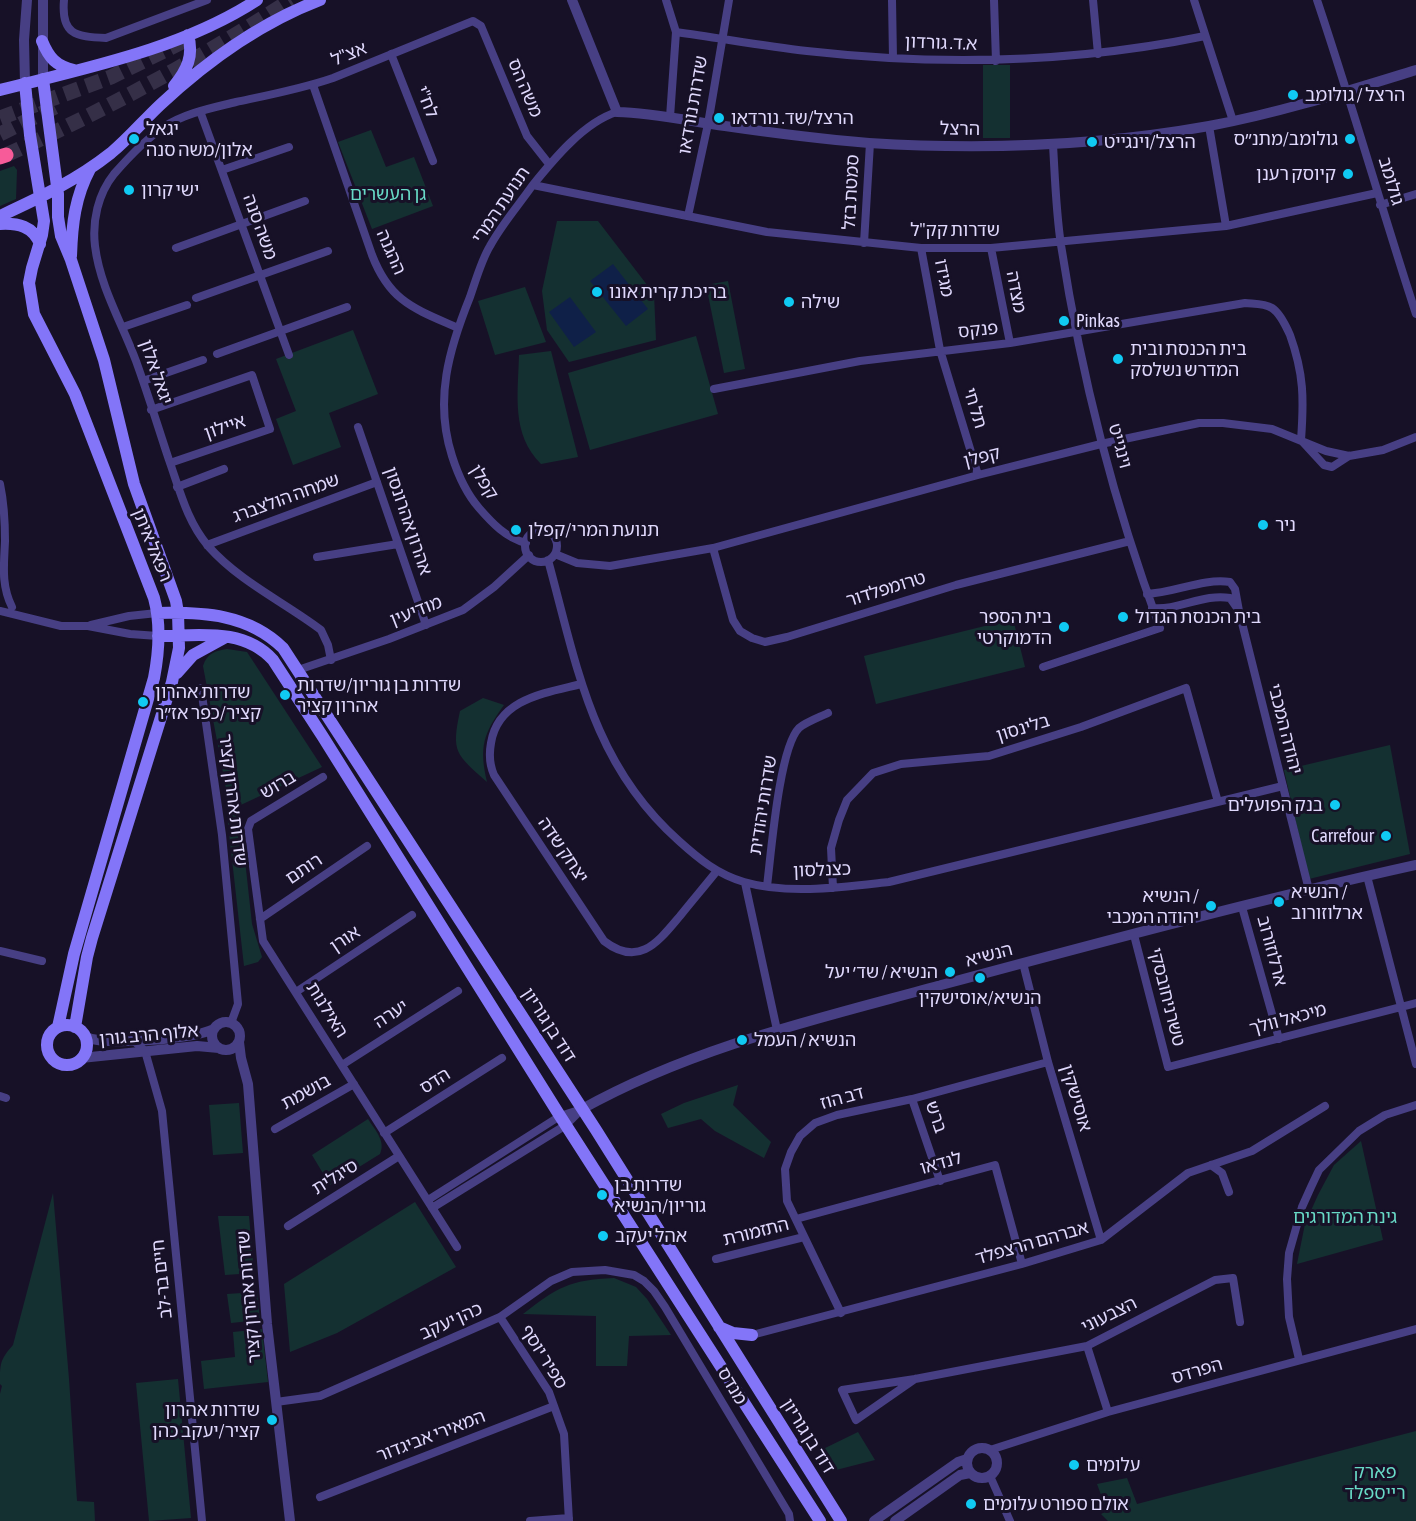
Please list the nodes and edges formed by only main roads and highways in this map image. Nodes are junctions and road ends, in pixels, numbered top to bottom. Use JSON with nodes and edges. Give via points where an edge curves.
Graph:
{"nodes":[{"id":1,"x":257,"y":0,"type":"edge"},
{"id":2,"x":320,"y":0,"type":"edge"},
{"id":3,"x":188,"y":35,"type":"junction"},
{"id":4,"x":42,"y":41,"type":"road end"},
{"id":5,"x":75,"y":70,"type":"junction"},
{"id":6,"x":43,"y":79,"type":"junction"},
{"id":7,"x":25,"y":83,"type":"junction"},
{"id":8,"x":0,"y":90,"type":"edge"},
{"id":9,"x":160,"y":105,"type":"junction"},
{"id":10,"x":91,"y":168,"type":"junction"},
{"id":11,"x":35,"y":170,"type":"junction"},
{"id":12,"x":57,"y":189,"type":"junction"},
{"id":13,"x":40,"y":198,"type":"junction"},
{"id":14,"x":0,"y":216,"type":"edge"},
{"id":15,"x":0,"y":224,"type":"edge"},
{"id":16,"x":40,"y":244,"type":"junction"},
{"id":17,"x":71,"y":260,"type":"junction"},
{"id":18,"x":157,"y":613,"type":"junction"},
{"id":19,"x":178,"y":613,"type":"junction"},
{"id":20,"x":158,"y":636,"type":"junction"},
{"id":21,"x":179,"y":636,"type":"junction"},
{"id":22,"x":228,"y":636,"type":"junction"},
{"id":23,"x":172,"y":682,"type":"junction"},
{"id":24,"x":58,"y":1027,"type":"junction"},
{"id":25,"x":75,"y":1027,"type":"junction"},
{"id":26,"x":718,"y":1327,"type":"junction"},
{"id":27,"x":742,"y":1364,"type":"junction"},
{"id":28,"x":820,"y":1521,"type":"edge"},
{"id":29,"x":841,"y":1521,"type":"edge"}],
"edges":[{"from":1,"to":3,"type":"main road"},
{"from":2,"to":9,"type":"main road","via":[[279,18],[236,44]]},
{"from":3,"to":5,"type":"main road"},
{"from":3,"to":9,"type":"main road","via":[[191,54],[184,74]]},
{"from":4,"to":5,"type":"main road","via":[[53,61]]},
{"from":5,"to":6,"type":"main road"},
{"from":6,"to":7,"type":"main road"},
{"from":6,"to":12,"type":"main road","name":"רפאל איתן"},
{"from":7,"to":8,"type":"main road"},
{"from":7,"to":11,"type":"main road","name":"רפאל איתן"},
{"from":9,"to":10,"type":"main road"},
{"from":10,"to":12,"type":"main road"},
{"from":10,"to":17,"type":"main road","via":[[76,200]]},
{"from":11,"to":12,"type":"main road"},
{"from":11,"to":13,"type":"main road","name":"רפאל איתן"},
{"from":12,"to":13,"type":"main road"},
{"from":12,"to":17,"type":"main road","name":"רפאל איתן","via":[[59,225]]},
{"from":13,"to":14,"type":"main road"},
{"from":13,"to":16,"type":"main road","name":"רפאל איתן","via":[[44,221]]},
{"from":15,"to":16,"type":"main road","via":[[21,225],[35,234]]},
{"from":16,"to":18,"type":"main road","name":"רפאל איתן","via":[[29,283],[34,314],[75,394]]},
{"from":17,"to":19,"type":"main road","name":"רפאל איתן","via":[[104,360],[134,484]]},
{"from":18,"to":19,"type":"main road","name":"דוד בן גוריון"},
{"from":18,"to":20,"type":"main road","name":"רפאל איתן"},
{"from":19,"to":21,"type":"main road","name":"רפאל איתן"},
{"from":19,"to":26,"type":"main road","name":"דוד בן גוריון","via":[[223,616],[257,628],[283,648],[582,1109]]},
{"from":20,"to":21,"type":"main road","name":"דוד בן גוריון"},
{"from":20,"to":24,"type":"main road","name":"רפאל איתן","via":[[151,688],[74,954]]},
{"from":21,"to":22,"type":"main road","name":"דוד בן גוריון"},
{"from":21,"to":23,"type":"main road","name":"רפאל איתן"},
{"from":22,"to":23,"type":"main road","via":[[192,655]]},
{"from":22,"to":28,"type":"main road","name":"דוד בן גוריון","via":[[255,645],[273,660]]},
{"from":23,"to":25,"type":"main road","name":"רפאל איתן","via":[[92,938]]},
{"from":24,"to":25,"type":"main road"},
{"from":24,"to":25,"type":"main road","via":[[50,1035],[47,1047],[52,1058],[63,1064],[81,1058],[87,1047],[85,1037]]},
{"from":26,"to":27,"type":"main road","name":"דוד בן גוריון"},
{"from":26,"to":27,"type":"main road","via":[[752,1335],[742,1346]]},
{"from":27,"to":29,"type":"main road","name":"דוד בן גוריון"}]}
